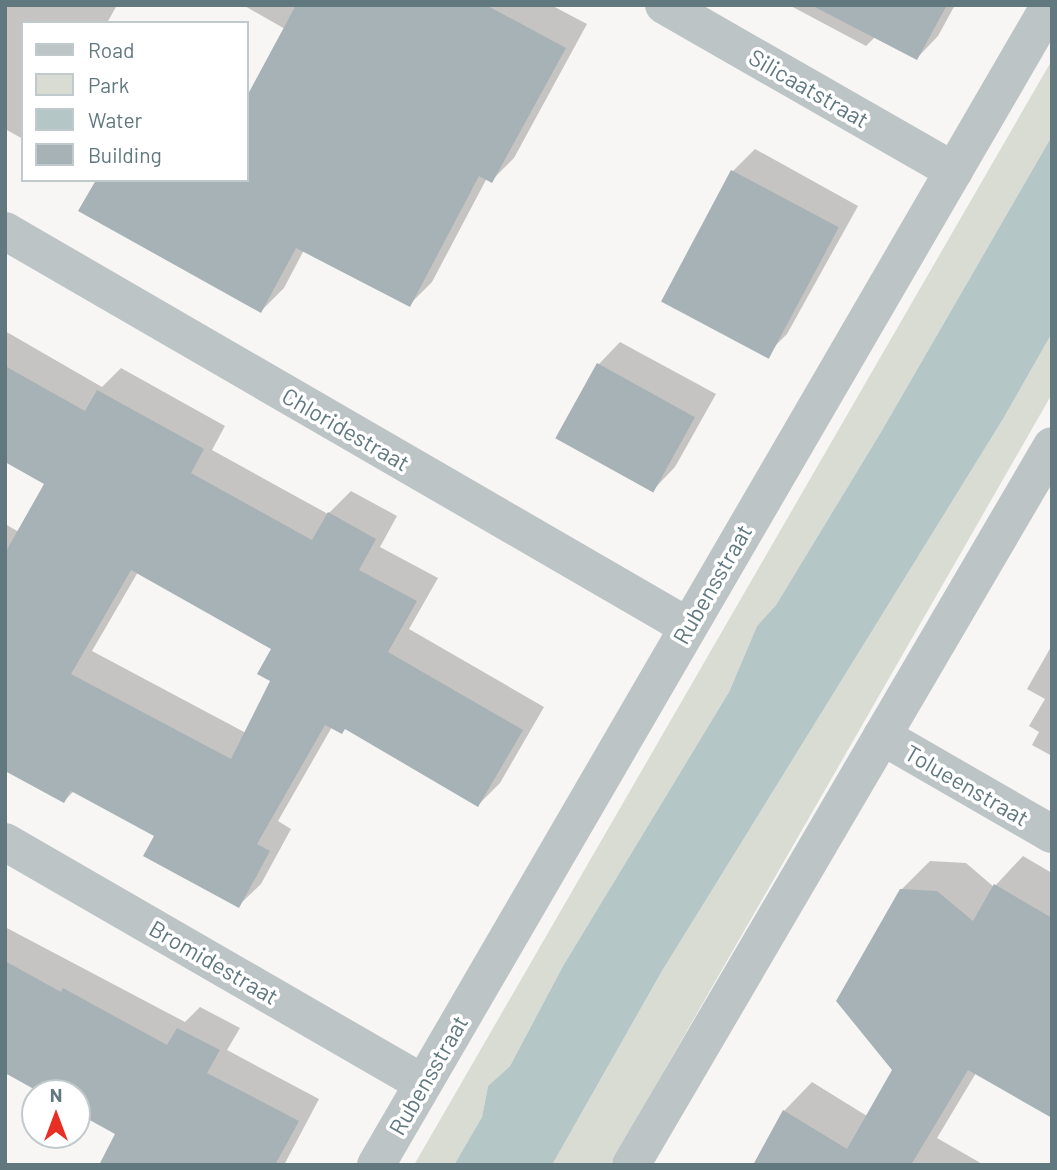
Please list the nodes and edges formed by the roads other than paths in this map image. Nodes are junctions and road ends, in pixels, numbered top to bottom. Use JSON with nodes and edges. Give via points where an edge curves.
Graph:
{"nodes":[{"id":1,"x":664,"y":5,"type":"edge"},
{"id":2,"x":1050,"y":5,"type":"edge"},
{"id":3,"x":954,"y":171,"type":"junction"},
{"id":4,"x":5,"y":231,"type":"edge"},
{"id":5,"x":1052,"y":446,"type":"edge"},
{"id":6,"x":687,"y":626,"type":"junction"},
{"id":7,"x":882,"y":736,"type":"junction"},
{"id":8,"x":1052,"y":834,"type":"edge"},
{"id":9,"x":5,"y":842,"type":"edge"},
{"id":10,"x":423,"y":1083,"type":"junction"},
{"id":11,"x":376,"y":1165,"type":"edge"},
{"id":12,"x":631,"y":1165,"type":"edge"}],
"edges":[{"from":1,"to":3,"type":"street","name":"Silicaatstraat"},
{"from":2,"to":3,"type":"street","name":"Rubensstraat"},
{"from":3,"to":6,"type":"street","name":"Rubensstraat"},
{"from":4,"to":6,"type":"street","name":"Chloridestraat"},
{"from":5,"to":7,"type":"street"},
{"from":6,"to":10,"type":"street","name":"Rubensstraat"},
{"from":7,"to":8,"type":"street","name":"Tolueenstraat"},
{"from":7,"to":12,"type":"street"},
{"from":9,"to":10,"type":"street","name":"Bromidestraat"},
{"from":10,"to":11,"type":"street","name":"Rubensstraat"}]}
